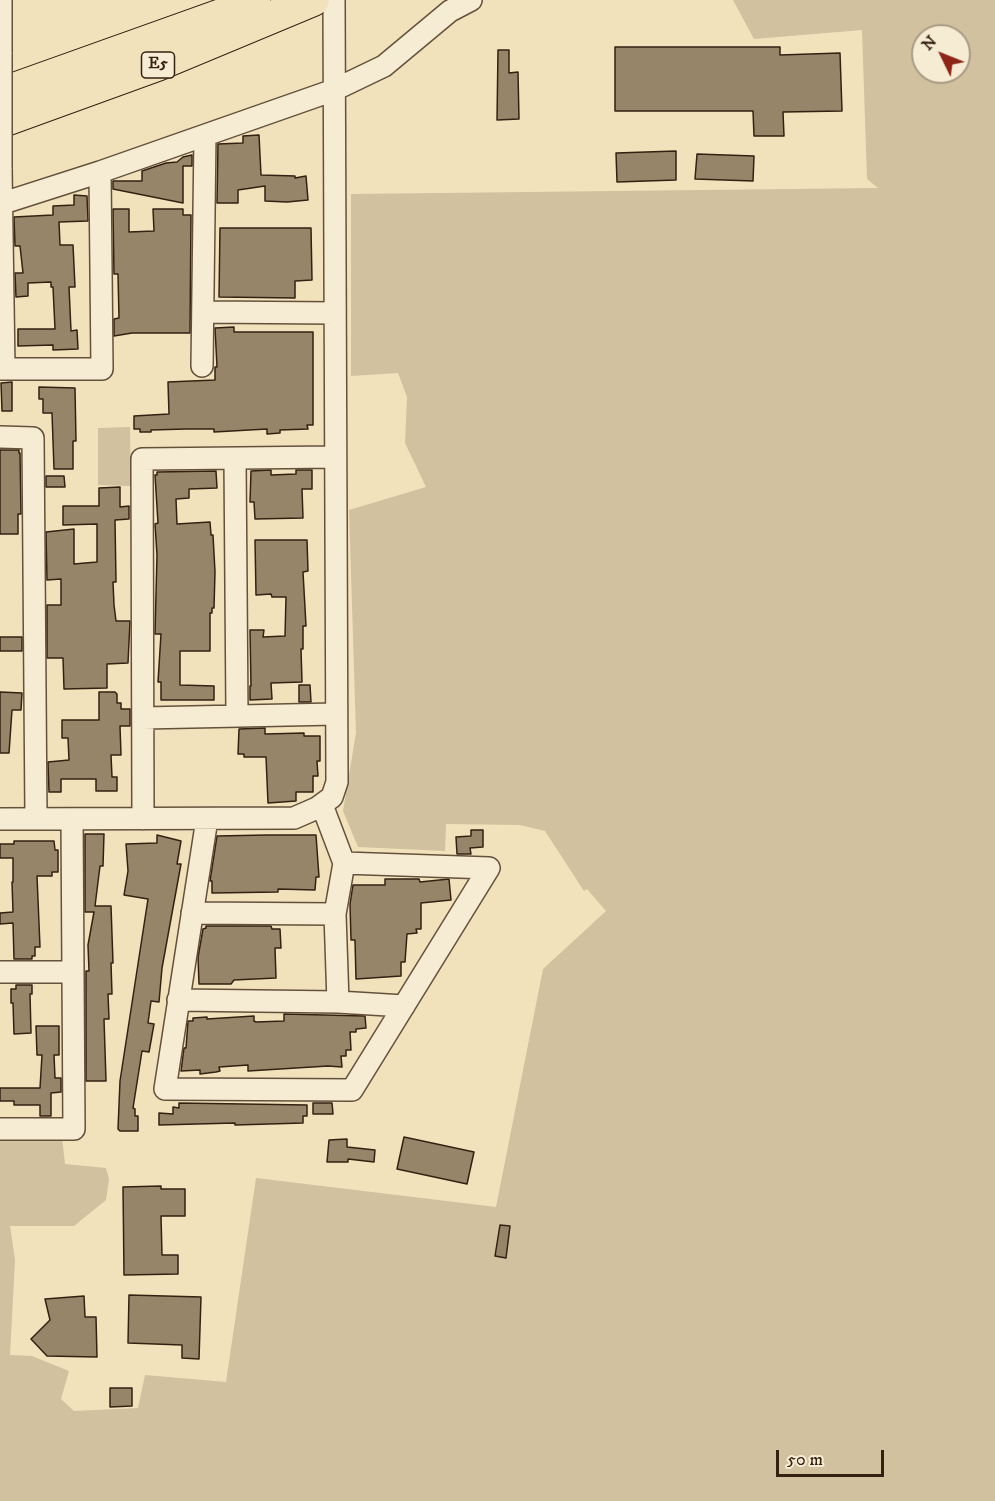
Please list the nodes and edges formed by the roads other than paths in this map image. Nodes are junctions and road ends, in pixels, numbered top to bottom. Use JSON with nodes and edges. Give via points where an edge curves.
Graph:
{"nodes":[{"id":1,"x":1,"y":0,"type":"edge"},
{"id":2,"x":254,"y":0,"type":"edge"},
{"id":3,"x":313,"y":0,"type":"edge"},
{"id":4,"x":334,"y":0,"type":"edge"},
{"id":5,"x":471,"y":0,"type":"edge"},
{"id":6,"x":1,"y":54,"type":"edge"},
{"id":7,"x":334,"y":90,"type":"junction"},
{"id":8,"x":0,"y":94,"type":"edge"},
{"id":9,"x":0,"y":122,"type":"edge"},
{"id":10,"x":205,"y":136,"type":"junction"},
{"id":11,"x":1,"y":168,"type":"edge"},
{"id":12,"x":100,"y":172,"type":"junction"},
{"id":13,"x":1,"y":204,"type":"edge"},
{"id":14,"x":202,"y":312,"type":"junction"},
{"id":15,"x":335,"y":313,"type":"junction"},
{"id":16,"x":202,"y":366,"type":"dead end"},
{"id":17,"x":2,"y":369,"type":"edge"},
{"id":18,"x":0,"y":437,"type":"edge"},
{"id":19,"x":336,"y":458,"type":"junction"},
{"id":20,"x":235,"y":459,"type":"junction"},
{"id":21,"x":336,"y":714,"type":"junction"},
{"id":22,"x":237,"y":716,"type":"junction"},
{"id":23,"x":143,"y":718,"type":"junction"},
{"id":24,"x":322,"y":805,"type":"junction"},
{"id":25,"x":0,"y":819,"type":"edge"},
{"id":26,"x":36,"y":819,"type":"junction"},
{"id":27,"x":72,"y":819,"type":"junction"},
{"id":28,"x":143,"y":819,"type":"junction"},
{"id":29,"x":207,"y":819,"type":"junction"},
{"id":30,"x":344,"y":863,"type":"junction"},
{"id":31,"x":192,"y":913,"type":"junction"},
{"id":32,"x":336,"y":914,"type":"junction"},
{"id":33,"x":0,"y":972,"type":"edge"},
{"id":34,"x":73,"y":972,"type":"junction"},
{"id":35,"x":178,"y":1000,"type":"junction"},
{"id":36,"x":338,"y":1002,"type":"junction"},
{"id":37,"x":404,"y":1006,"type":"junction"},
{"id":38,"x":0,"y":1129,"type":"edge"}],
"edges":[{"from":1,"to":6,"type":"street"},
{"from":2,"to":8,"type":"highway","number":"E5"},
{"from":3,"to":9,"type":"highway","number":"E5","via":[[157,65]]},
{"from":4,"to":7,"type":"street"},
{"from":5,"to":7,"type":"street","via":[[450,11],[384,66]]},
{"from":6,"to":11,"type":"street","bridge":true},
{"from":7,"to":10,"type":"street"},
{"from":7,"to":15,"type":"street"},
{"from":10,"to":12,"type":"street"},
{"from":10,"to":14,"type":"street"},
{"from":11,"to":13,"type":"street"},
{"from":12,"to":13,"type":"street"},
{"from":12,"to":17,"type":"street","via":[[102,369]]},
{"from":13,"to":17,"type":"street"},
{"from":14,"to":15,"type":"street"},
{"from":14,"to":16,"type":"street"},
{"from":15,"to":19,"type":"street"},
{"from":18,"to":26,"type":"street","via":[[33,438]]},
{"from":19,"to":20,"type":"street"},
{"from":19,"to":21,"type":"street"},
{"from":20,"to":22,"type":"street"},
{"from":20,"to":23,"type":"street","via":[[142,459]]},
{"from":21,"to":22,"type":"street"},
{"from":21,"to":24,"type":"street","via":[[337,782],[332,797]]},
{"from":22,"to":23,"type":"street"},
{"from":23,"to":28,"type":"street"},
{"from":24,"to":29,"type":"street","via":[[294,818]]},
{"from":24,"to":30,"type":"street"},
{"from":25,"to":26,"type":"street"},
{"from":26,"to":27,"type":"street"},
{"from":27,"to":28,"type":"street"},
{"from":27,"to":34,"type":"street"},
{"from":28,"to":29,"type":"street"},
{"from":29,"to":31,"type":"street"},
{"from":30,"to":32,"type":"street"},
{"from":30,"to":37,"type":"street","via":[[489,868]]},
{"from":31,"to":32,"type":"street"},
{"from":31,"to":35,"type":"street"},
{"from":32,"to":36,"type":"street"},
{"from":33,"to":34,"type":"street"},
{"from":34,"to":38,"type":"street","via":[[74,1129]]},
{"from":35,"to":36,"type":"street"},
{"from":35,"to":37,"type":"street","via":[[165,1089],[352,1090]]},
{"from":36,"to":37,"type":"street"}]}
